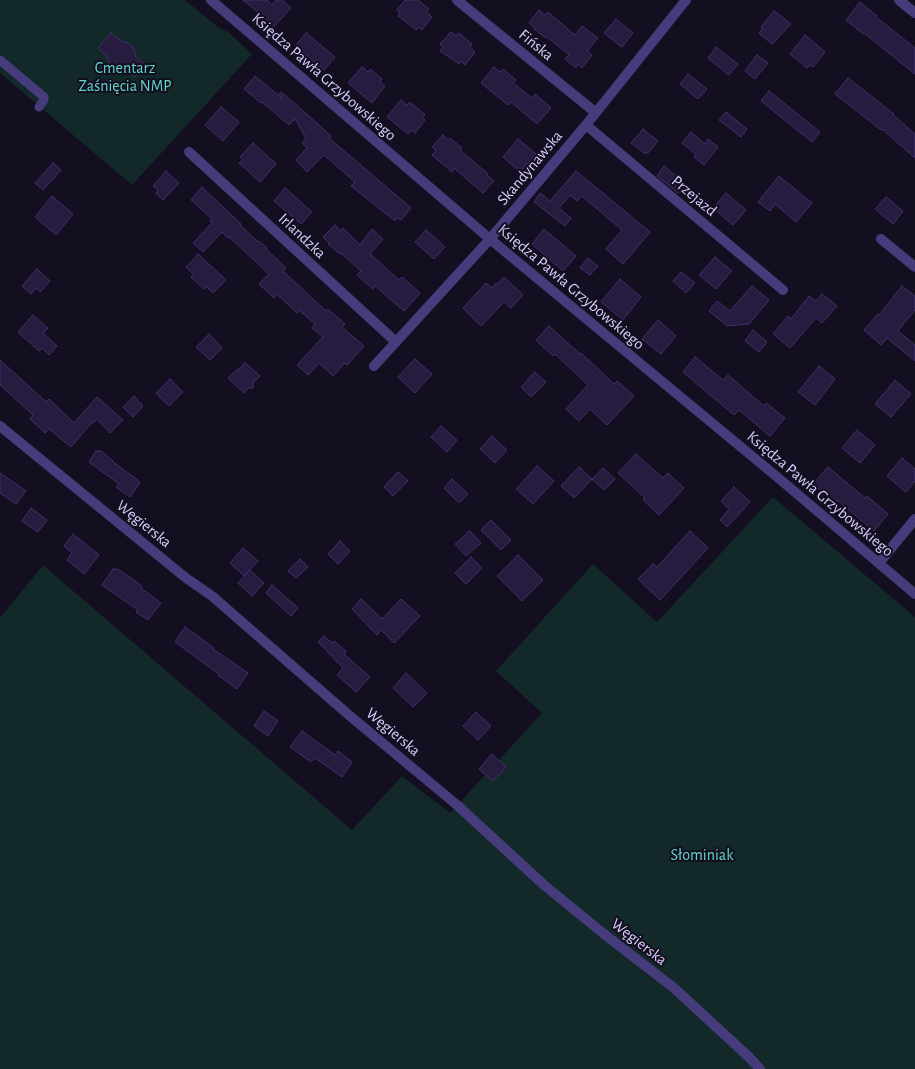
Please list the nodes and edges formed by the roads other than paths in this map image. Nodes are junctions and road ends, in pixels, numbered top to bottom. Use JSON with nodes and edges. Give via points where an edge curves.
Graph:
{"nodes":[{"id":1,"x":211,"y":0,"type":"edge"},
{"id":2,"x":457,"y":0,"type":"edge"},
{"id":3,"x":686,"y":0,"type":"edge"},
{"id":4,"x":898,"y":0,"type":"edge"},
{"id":5,"x":915,"y":13,"type":"edge"},
{"id":6,"x":0,"y":60,"type":"edge"},
{"id":7,"x":39,"y":106,"type":"dead end"},
{"id":8,"x":595,"y":112,"type":"junction"},
{"id":9,"x":586,"y":125,"type":"junction"},
{"id":10,"x":189,"y":152,"type":"dead end"},
{"id":11,"x":490,"y":239,"type":"junction"},
{"id":12,"x":881,"y":239,"type":"dead end"},
{"id":13,"x":915,"y":267,"type":"edge"},
{"id":14,"x":783,"y":290,"type":"dead end"},
{"id":15,"x":396,"y":342,"type":"junction"},
{"id":16,"x":374,"y":366,"type":"dead end"},
{"id":17,"x":3,"y":429,"type":"edge"},
{"id":18,"x":0,"y":441,"type":"edge"},
{"id":19,"x":915,"y":519,"type":"edge"},
{"id":20,"x":879,"y":563,"type":"junction"},
{"id":21,"x":915,"y":594,"type":"edge"},
{"id":22,"x":760,"y":1069,"type":"edge"}],
"edges":[{"from":1,"to":11,"type":"street","name":"Księdza Pawła Grzybowskiego"},
{"from":2,"to":8,"type":"street","name":"Fińska"},
{"from":3,"to":8,"type":"street","name":"Skandynawska"},
{"from":4,"to":5,"type":"street"},
{"from":6,"to":7,"type":"street","via":[[44,97]]},
{"from":8,"to":9,"type":"street","name":"Skandynawska"},
{"from":9,"to":11,"type":"street","name":"Skandynawska"},
{"from":9,"to":14,"type":"street","name":"Przejazd"},
{"from":10,"to":15,"type":"street","name":"Irlandzka"},
{"from":11,"to":15,"type":"street","name":"Skandynawska"},
{"from":11,"to":20,"type":"street","name":"Księdza Pawła Grzybowskiego"},
{"from":12,"to":13,"type":"street"},
{"from":15,"to":16,"type":"street","name":"Skandynawska"},
{"from":17,"to":18,"type":"street"},
{"from":17,"to":22,"type":"street","name":"Węgierska","via":[[186,578],[212,596],[457,805],[544,885],[674,988]]},
{"from":19,"to":20,"type":"street"},
{"from":20,"to":21,"type":"street","name":"Księdza Pawła Grzybowskiego"}]}
